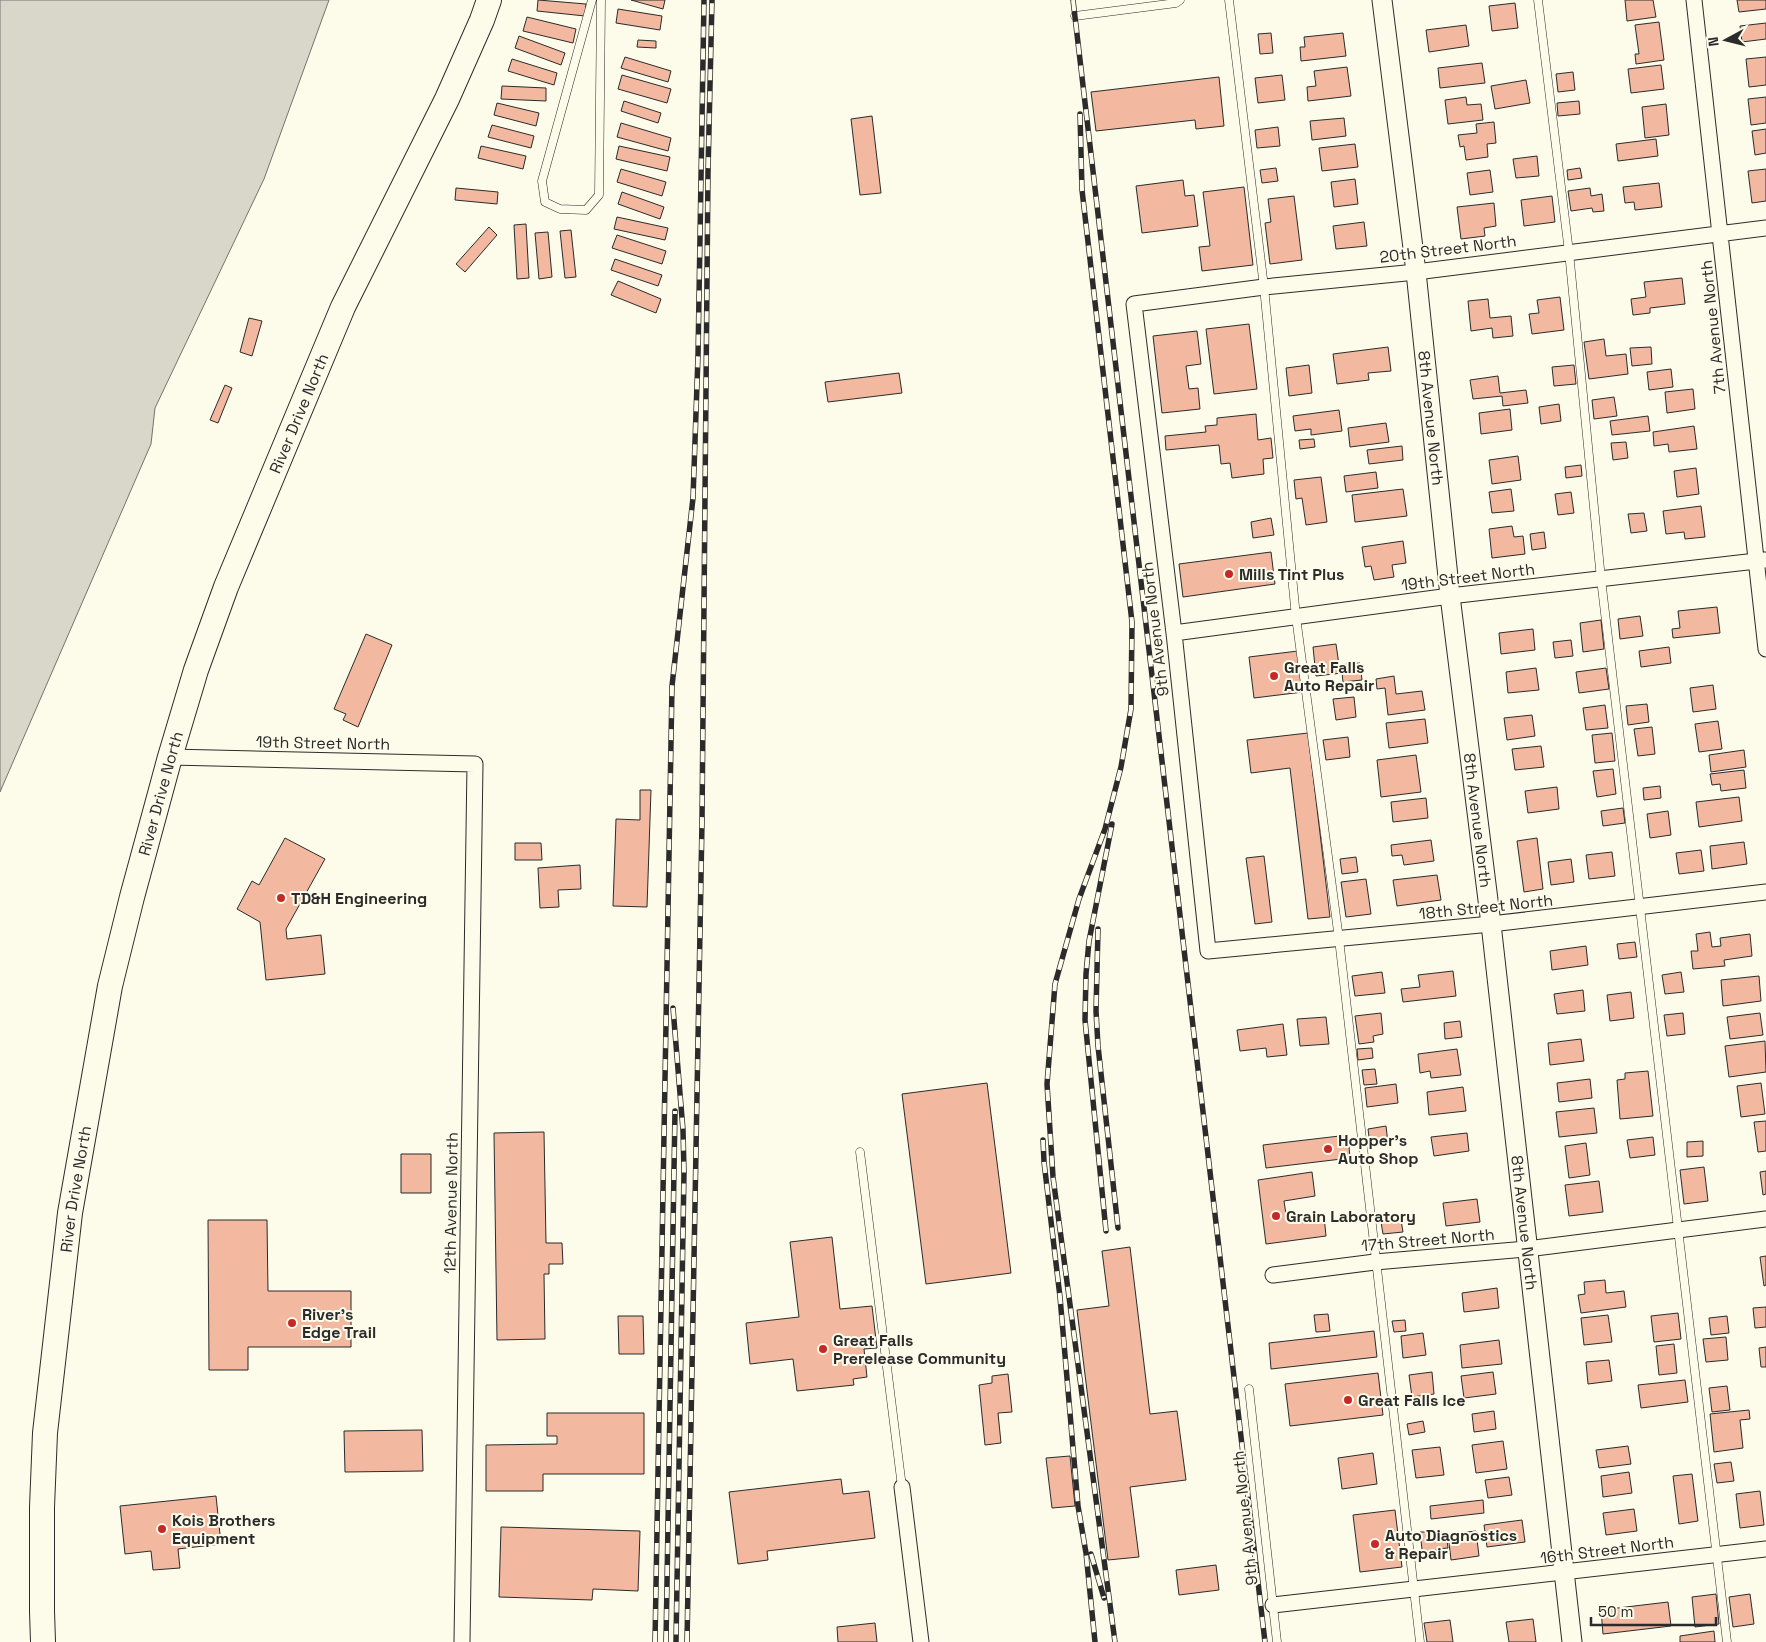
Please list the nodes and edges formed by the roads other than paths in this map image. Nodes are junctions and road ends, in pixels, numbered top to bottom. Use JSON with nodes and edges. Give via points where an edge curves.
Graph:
{"nodes":[{"id":1,"x":489,"y":0,"type":"edge"},
{"id":2,"x":592,"y":0,"type":"edge"},
{"id":3,"x":601,"y":0,"type":"edge"},
{"id":4,"x":1180,"y":0,"type":"edge"},
{"id":5,"x":1228,"y":0,"type":"edge"},
{"id":6,"x":1382,"y":0,"type":"edge"},
{"id":7,"x":1538,"y":0,"type":"edge"},
{"id":8,"x":1694,"y":0,"type":"edge"},
{"id":9,"x":1075,"y":16,"type":"dead end"},
{"id":10,"x":1766,"y":228,"type":"edge"},
{"id":11,"x":1720,"y":234,"type":"junction"},
{"id":12,"x":1569,"y":252,"type":"junction"},
{"id":13,"x":1416,"y":272,"type":"junction"},
{"id":14,"x":1264,"y":287,"type":"junction"},
{"id":15,"x":1134,"y":304,"type":"joint"},
{"id":16,"x":1761,"y":560,"type":"edge"},
{"id":17,"x":1601,"y":579,"type":"junction"},
{"id":18,"x":1450,"y":596,"type":"junction"},
{"id":19,"x":1296,"y":617,"type":"junction"},
{"id":20,"x":1174,"y":632,"type":"junction"},
{"id":21,"x":1766,"y":649,"type":"edge"},
{"id":22,"x":170,"y":757,"type":"junction"},
{"id":23,"x":475,"y":764,"type":"joint"},
{"id":24,"x":1766,"y":892,"type":"edge"},
{"id":25,"x":1639,"y":907,"type":"junction"},
{"id":26,"x":1491,"y":924,"type":"junction"},
{"id":27,"x":1339,"y":939,"type":"junction"},
{"id":28,"x":1208,"y":951,"type":"joint"},
{"id":29,"x":860,"y":1152,"type":"dead end"},
{"id":30,"x":1766,"y":1219,"type":"edge"},
{"id":31,"x":1679,"y":1230,"type":"junction"},
{"id":32,"x":1527,"y":1249,"type":"junction"},
{"id":33,"x":1375,"y":1262,"type":"junction"},
{"id":34,"x":1273,"y":1275,"type":"dead end"},
{"id":35,"x":1249,"y":1389,"type":"dead end"},
{"id":36,"x":902,"y":1487,"type":"joint"},
{"id":37,"x":1766,"y":1549,"type":"edge"},
{"id":38,"x":1716,"y":1555,"type":"junction"},
{"id":39,"x":1564,"y":1573,"type":"junction"},
{"id":40,"x":1414,"y":1589,"type":"junction"},
{"id":41,"x":1273,"y":1605,"type":"junction"},
{"id":42,"x":43,"y":1642,"type":"edge"},
{"id":43,"x":462,"y":1642,"type":"edge"},
{"id":44,"x":921,"y":1642,"type":"edge"},
{"id":45,"x":1277,"y":1642,"type":"edge"},
{"id":46,"x":1420,"y":1642,"type":"edge"},
{"id":47,"x":1572,"y":1642,"type":"edge"},
{"id":48,"x":1727,"y":1642,"type":"edge"}],
"edges":[{"from":1,"to":22,"type":"main road","name":"River Drive North","via":[[447,99],[343,307],[226,587],[196,670]]},
{"from":2,"to":3,"type":"lane","via":[[542,181],[545,202],[560,209],[586,210],[599,195]]},
{"from":4,"to":9,"type":"lane"},
{"from":5,"to":14,"type":"lane"},
{"from":6,"to":13,"type":"street","name":"8th Avenue North"},
{"from":7,"to":12,"type":"lane"},
{"from":8,"to":11,"type":"street","name":"7th Avenue North"},
{"from":10,"to":11,"type":"street","name":"20th Street North"},
{"from":11,"to":12,"type":"street","name":"20th Street North"},
{"from":11,"to":16,"type":"street","name":"7th Avenue North"},
{"from":12,"to":13,"type":"street","name":"20th Street North"},
{"from":12,"to":17,"type":"lane"},
{"from":13,"to":14,"type":"street","name":"20th Street North"},
{"from":13,"to":18,"type":"street","name":"8th Avenue North"},
{"from":14,"to":15,"type":"street","name":"20th Street North"},
{"from":14,"to":19,"type":"lane"},
{"from":15,"to":20,"type":"street","name":"9th Avenue North"},
{"from":16,"to":17,"type":"street","name":"19th Street North"},
{"from":16,"to":21,"type":"street","name":"7th Avenue North"},
{"from":17,"to":18,"type":"street","name":"19th Street North"},
{"from":17,"to":25,"type":"lane"},
{"from":18,"to":19,"type":"street","name":"19th Street North"},
{"from":18,"to":26,"type":"street","name":"8th Avenue North"},
{"from":19,"to":20,"type":"street","name":"19th Street North"},
{"from":19,"to":27,"type":"lane"},
{"from":20,"to":28,"type":"street","name":"9th Avenue North"},
{"from":22,"to":23,"type":"street","name":"19th Street North"},
{"from":22,"to":42,"type":"main road","name":"River Drive North","via":[[110,986],[70,1213],[45,1433]]},
{"from":23,"to":43,"type":"street","name":"12th Avenue North"},
{"from":24,"to":25,"type":"street","name":"18th Street North"},
{"from":25,"to":26,"type":"street","name":"18th Street North"},
{"from":25,"to":31,"type":"lane"},
{"from":26,"to":27,"type":"street","name":"18th Street North"},
{"from":26,"to":32,"type":"street","name":"8th Avenue North"},
{"from":27,"to":28,"type":"street","name":"18th Street North"},
{"from":27,"to":33,"type":"lane"},
{"from":29,"to":36,"type":"lane"},
{"from":30,"to":31,"type":"street","name":"17th Street North"},
{"from":31,"to":32,"type":"street","name":"17th Street North"},
{"from":31,"to":38,"type":"lane"},
{"from":32,"to":33,"type":"street","name":"17th Street North"},
{"from":32,"to":39,"type":"street","name":"8th Avenue North"},
{"from":33,"to":34,"type":"street","name":"17th Street North"},
{"from":33,"to":40,"type":"lane"},
{"from":35,"to":41,"type":"lane","name":"9th Avenue North"},
{"from":36,"to":44,"type":"street"},
{"from":37,"to":38,"type":"street","name":"16th Street North"},
{"from":38,"to":39,"type":"street","name":"16th Street North"},
{"from":38,"to":48,"type":"lane"},
{"from":39,"to":40,"type":"street","name":"16th Street North"},
{"from":39,"to":47,"type":"street","name":"8th Avenue North"},
{"from":40,"to":41,"type":"street","name":"16th Street North"},
{"from":40,"to":46,"type":"lane"},
{"from":41,"to":45,"type":"lane","name":"9th Avenue North"}]}
